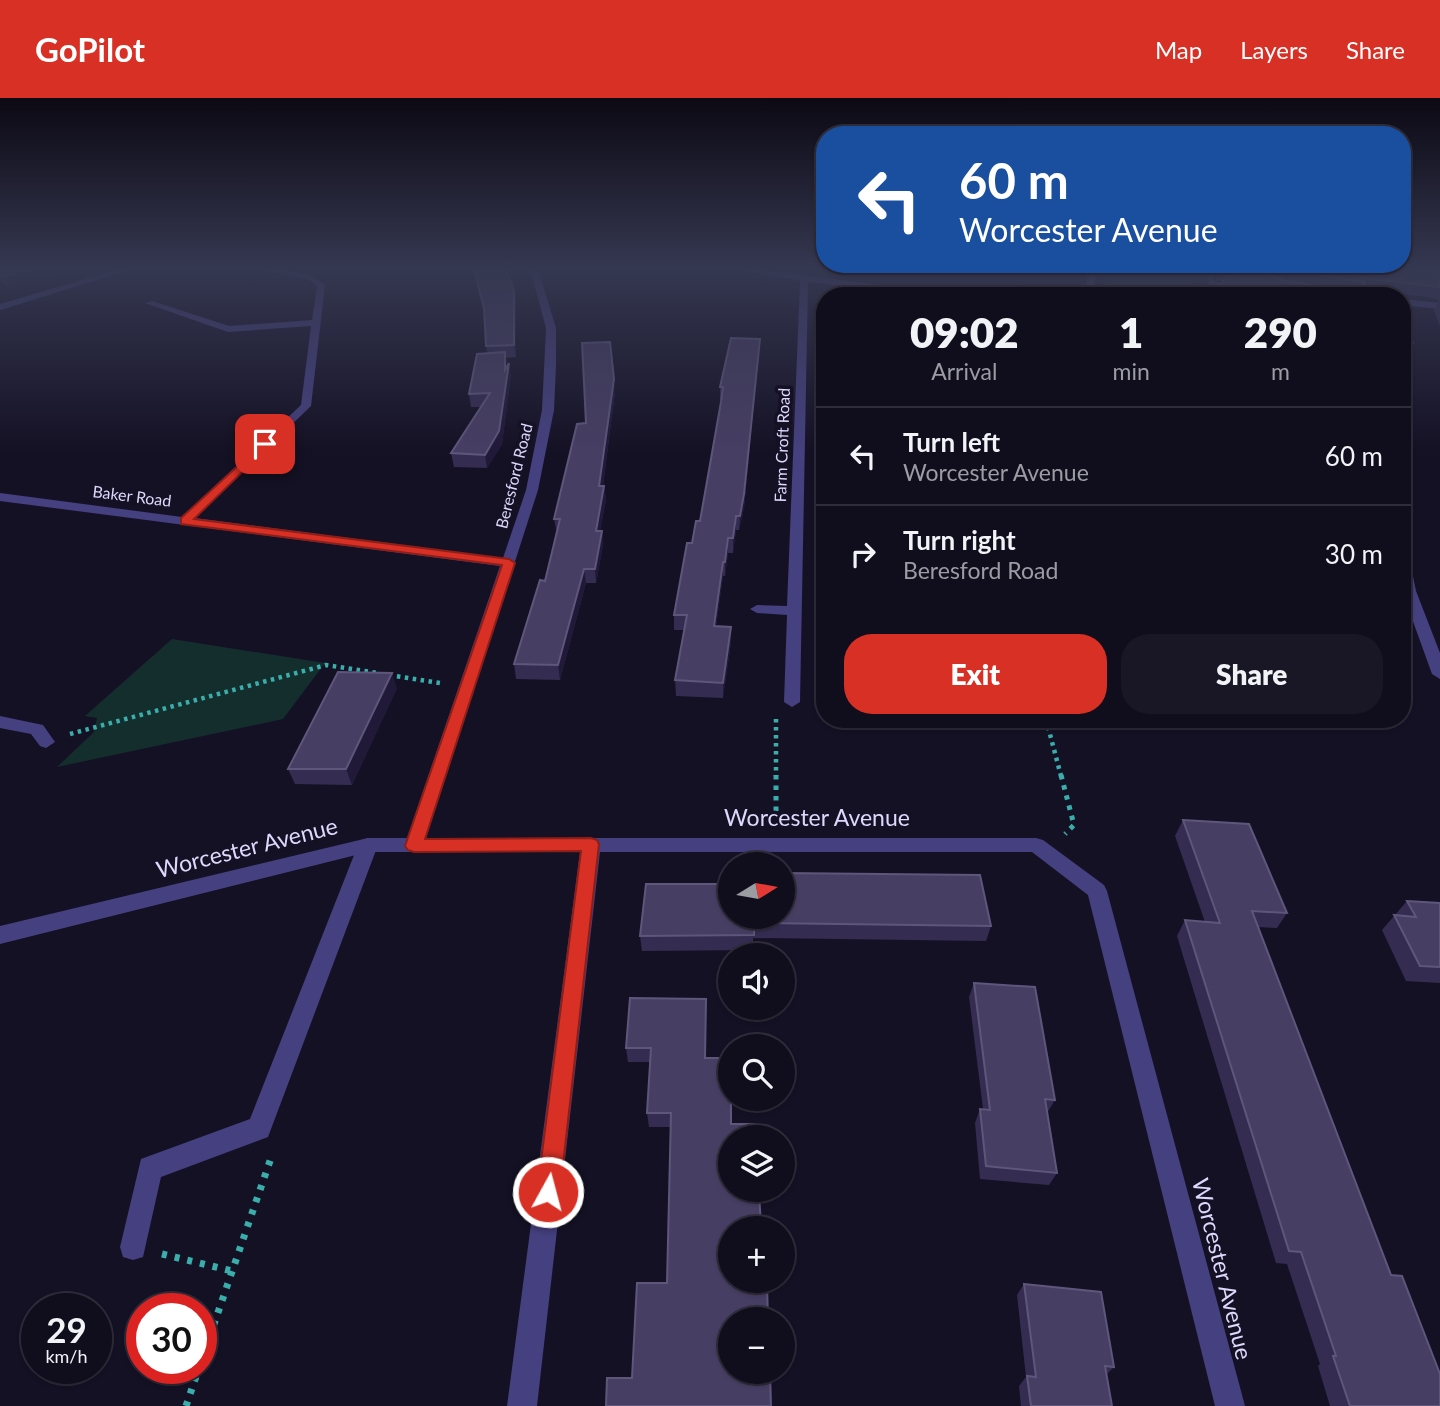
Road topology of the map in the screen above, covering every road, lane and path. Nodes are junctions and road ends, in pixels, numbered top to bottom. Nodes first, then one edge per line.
1 (315, 330) edge
2 (551, 330) edge
3 (802, 330) edge
4 (0, 497) edge
5 (185, 521) junction
6 (509, 563) junction
7 (1411, 596) edge
8 (757, 609) dead end
9 (794, 611) junction
10 (1440, 674) edge
11 (466, 688) junction
12 (792, 702) joint
13 (0, 722) edge
14 (1048, 728) edge
15 (47, 742) joint
16 (591, 844) junction
17 (368, 845) junction
18 (776, 845) junction
19 (414, 846) junction
20 (1046, 853) junction
21 (0, 935) edge
22 (258, 1128) junction
23 (134, 1247) joint
24 (232, 1271) junction
25 (217, 1315) edge
26 (194, 1384) edge
27 (186, 1406) edge
28 (522, 1406) edge
29 (1230, 1406) edge

1 - 5 street
2 - 6 street, Beresford Road
3 - 9 street, Farm Croft Road
4 - 5 street, Baker Road
5 - 6 street, Baker Road
6 - 11 street, Beresford Road
7 - 10 street
8 - 9 street
9 - 12 street, Farm Croft Road
11 - 15 path
11 - 19 street, Beresford Road
12 - 18 path
13 - 15 street
14 - 20 path
16 - 18 street, Worcester Avenue
16 - 19 street, Worcester Avenue
16 - 28 street
17 - 19 street, Worcester Avenue
17 - 21 street, Worcester Avenue
17 - 22 street
18 - 20 street, Worcester Avenue
20 - 29 street, Worcester Avenue
22 - 23 street
22 - 24 path
23 - 24 path
24 - 25 path
26 - 27 path

